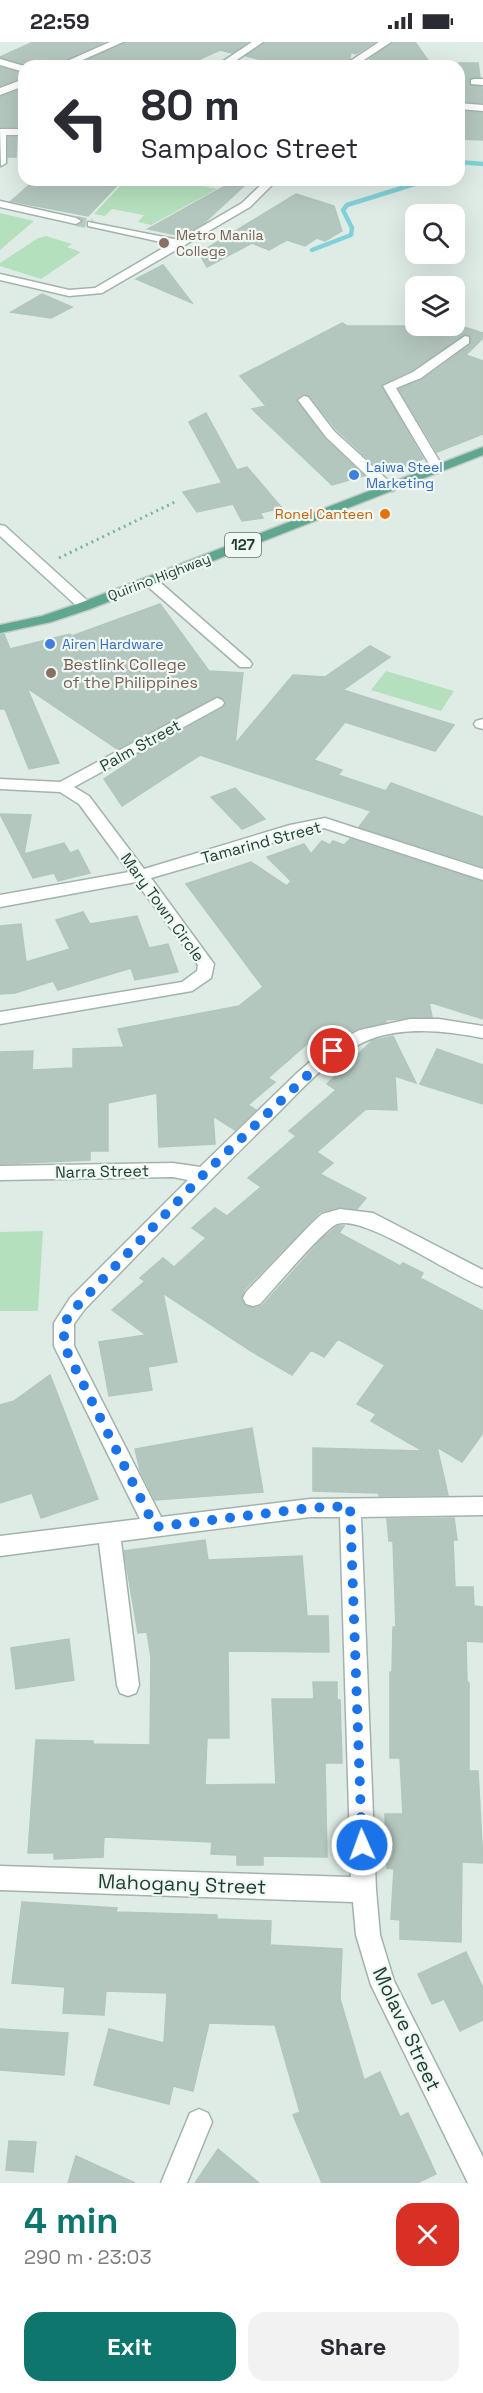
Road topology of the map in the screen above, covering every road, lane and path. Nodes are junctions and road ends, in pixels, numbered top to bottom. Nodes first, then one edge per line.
1 (118, 42) edge
2 (258, 42) edge
3 (386, 42) edge
4 (76, 60) edge
5 (230, 60) edge
6 (358, 60) edge
7 (0, 62) edge
8 (18, 67) edge
9 (18, 84) edge
10 (0, 92) edge
11 (465, 106) edge
12 (483, 108) edge
13 (0, 132) edge
14 (18, 132) edge
15 (1, 163) edge
16 (266, 186) edge
17 (0, 204) edge
18 (76, 221) tunnel mouth
19 (92, 224) tunnel mouth
20 (179, 243) junction
21 (0, 277) edge
22 (465, 340) dead end
23 (304, 400) dead end
24 (483, 451) edge
25 (438, 469) junction
26 (388, 488) junction
27 (177, 501) dead end
28 (0, 529) edge
29 (42, 566) junction
30 (150, 581) junction
31 (85, 606) junction
32 (0, 629) edge
33 (245, 664) dead end
34 (217, 703) dead end
35 (0, 784) edge
36 (63, 787) junction
37 (142, 875) junction
38 (483, 875) edge
39 (0, 901) edge
40 (0, 1018) edge
41 (483, 1032) edge
42 (0, 1173) edge
43 (204, 1174) junction
44 (483, 1279) edge
45 (253, 1298) dead end
46 (350, 1506) junction
47 (483, 1506) edge
48 (155, 1527) junction
49 (109, 1534) junction
50 (0, 1546) edge
51 (128, 1685) dead end
52 (0, 1878) edge
53 (364, 1890) junction
54 (199, 2122) dead end
55 (174, 2183) edge
56 (482, 2183) edge

1 - 4 street
2 - 5 street
3 - 6 street
7 - 8 street
9 - 10 street
11 - 12 street
13 - 14 street
13 - 15 street
16 - 20 street
17 - 18 street
19 - 20 street
20 - 21 street
22 - 25 street
23 - 26 street
24 - 25 main road, Quirino Highway / 127
25 - 26 main road, Quirino Highway / 127
26 - 30 main road, Quirino Highway / 127
27 - 29 path
28 - 29 street
29 - 31 street
30 - 31 main road, Quirino Highway / 127
30 - 33 street
31 - 32 main road, Quirino Highway / 127
34 - 36 street, Palm Street
35 - 36 street
36 - 37 street, Mary Town Circle
37 - 38 street, Tamarind Street
37 - 39 street, Tamarind Street
37 - 40 street, Mary Town Circle
41 - 43 street
42 - 43 street, Narra Street
43 - 48 street
44 - 45 street
46 - 47 street
46 - 48 street
46 - 53 street, Molave Street
48 - 49 street
49 - 50 street
49 - 51 street
52 - 53 street, Mahogany Street
53 - 56 street, Molave Street
54 - 55 street

